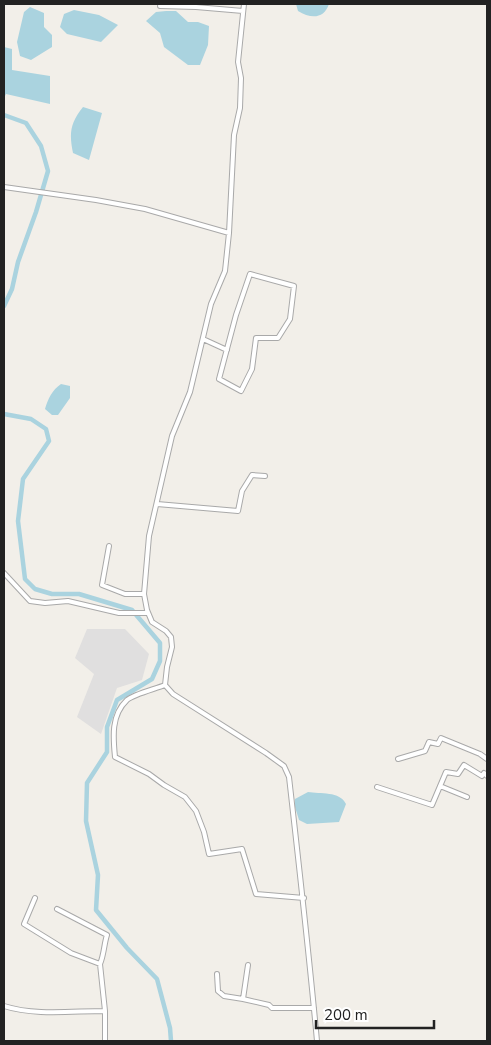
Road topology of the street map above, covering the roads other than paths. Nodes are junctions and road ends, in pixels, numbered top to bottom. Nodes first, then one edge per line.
1 (244, 4) edge
2 (160, 6) dead end
3 (243, 11) junction
4 (4, 186) edge
5 (229, 233) junction
6 (204, 339) junction
7 (227, 350) junction
8 (266, 476) dead end
9 (157, 504) junction
10 (109, 546) dead end
11 (4, 573) edge
12 (144, 594) junction
13 (146, 613) junction
14 (164, 685) junction
15 (398, 759) dead end
16 (487, 759) edge
17 (487, 776) edge
18 (440, 786) junction
19 (377, 787) dead end
20 (467, 798) dead end
21 (35, 898) dead end
22 (304, 898) junction
23 (57, 909) dead end
24 (100, 964) junction
25 (248, 965) dead end
26 (217, 974) dead end
27 (243, 999) junction
28 (4, 1006) edge
29 (314, 1008) junction
30 (104, 1011) junction
31 (105, 1041) edge
32 (317, 1041) edge

1 - 3 street
2 - 3 street
3 - 5 street
4 - 5 street
5 - 6 street
6 - 7 street
6 - 9 street
7 - 7 street
8 - 9 street
9 - 12 street
10 - 12 street
11 - 13 street
12 - 13 street
13 - 14 street
14 - 22 street
14 - 22 street
15 - 16 street
17 - 18 street
18 - 19 street
18 - 20 street
21 - 24 street
22 - 29 street
23 - 24 street
24 - 30 street
25 - 27 street
26 - 27 street
27 - 29 street
28 - 30 street
29 - 32 street
30 - 31 street

